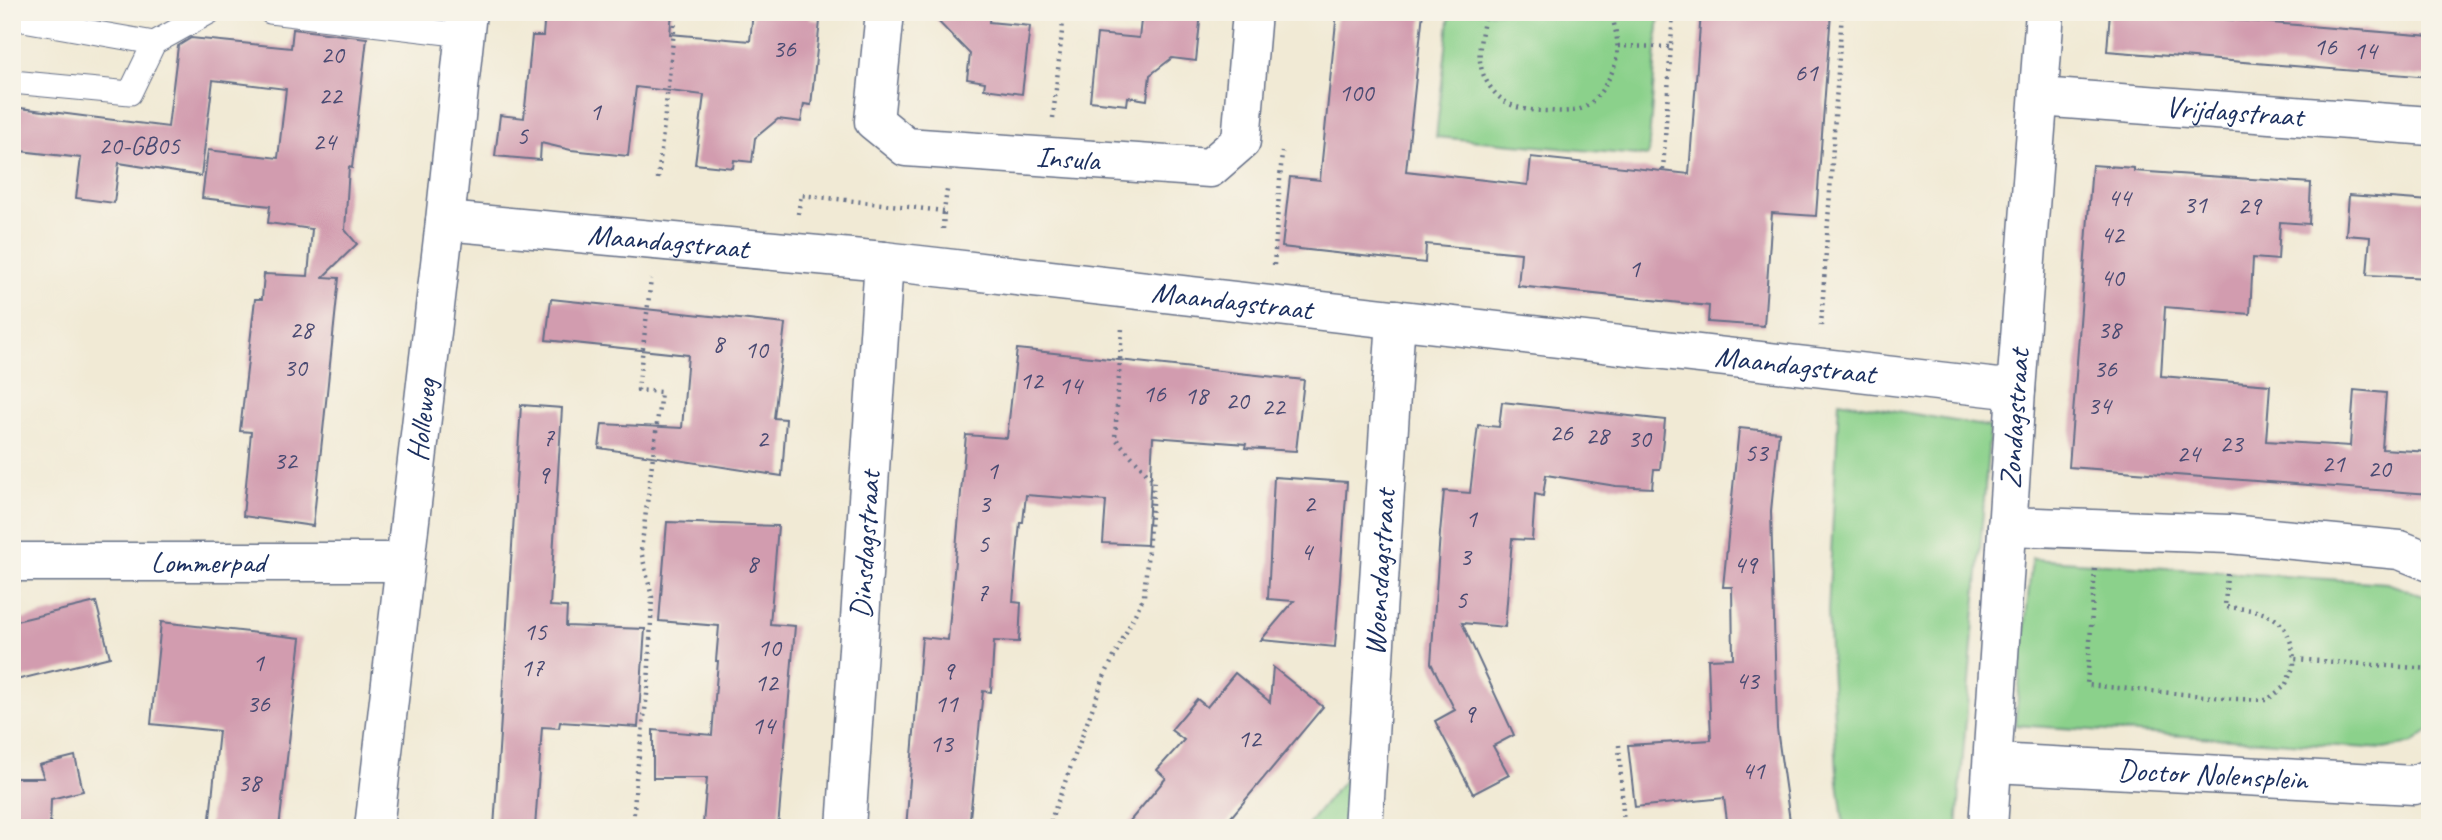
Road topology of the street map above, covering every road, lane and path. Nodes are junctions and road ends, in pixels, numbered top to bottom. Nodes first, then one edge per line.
1 (210, 12) edge
2 (270, 12) edge
3 (676, 12) edge
4 (885, 12) edge
5 (1063, 12) edge
6 (1252, 12) edge
7 (1486, 12) edge
8 (1611, 12) edge
9 (1673, 12) edge
10 (1842, 12) edge
11 (2045, 12) edge
12 (12, 19) edge
13 (466, 24) edge
14 (155, 43) junction
15 (1618, 46) junction
16 (1671, 47) junction
17 (12, 82) edge
18 (2039, 97) junction
19 (2430, 126) edge
20 (952, 150) junction
21 (1049, 157) junction
22 (1663, 170) dead end
23 (658, 179) dead end
24 (1279, 191) dead end
25 (445, 220) junction
26 (1277, 227) dead end
27 (656, 240) junction
28 (791, 253) junction
29 (884, 261) junction
30 (1125, 289) junction
31 (1822, 309) dead end
32 (1396, 319) junction
33 (2016, 390) junction
34 (2007, 526) junction
35 (2099, 530) junction
36 (2229, 534) junction
37 (12, 562) edge
38 (404, 562) junction
39 (2430, 562) edge
40 (2294, 659) junction
41 (2430, 669) edge
42 (1619, 745) dead end
43 (1994, 763) junction
44 (2430, 778) edge
45 (374, 828) edge
46 (633, 828) edge
47 (846, 828) edge
48 (1048, 828) edge
49 (1363, 828) edge
50 (1624, 828) edge
51 (1988, 828) edge

1 - 14 lane
2 - 13 lane
3 - 23 path
4 - 20 street, Insula
5 - 21 path
6 - 21 street, Insula
7 - 15 path
8 - 15 path
9 - 16 path
10 - 31 path
11 - 18 street, Zondagstraat
12 - 14 lane
13 - 25 street, Holleweg
14 - 17 lane
15 - 16 path
16 - 22 path
18 - 19 street, Vrijdagstraat
18 - 33 street, Zondagstraat
20 - 21 street, Insula
20 - 28 path
24 - 26 path
25 - 27 street, Maandagstraat
25 - 38 street, Holleweg
27 - 28 street, Maandagstraat
27 - 46 path
28 - 29 street, Maandagstraat
29 - 30 street, Maandagstraat
29 - 47 street, Dinsdagstraat
30 - 32 street, Maandagstraat
30 - 48 path
32 - 33 street, Maandagstraat
32 - 49 street, Woensdagstraat
33 - 34 street, Zondagstraat
34 - 35 street
34 - 43 street, Zondagstraat
35 - 36 street
35 - 40 path
36 - 39 street
36 - 40 path
37 - 38 street, Lommerpad
38 - 45 street, Holleweg
40 - 41 path
42 - 50 path
43 - 44 street, Doctor Nolensplein
43 - 51 street, Zondagstraat

